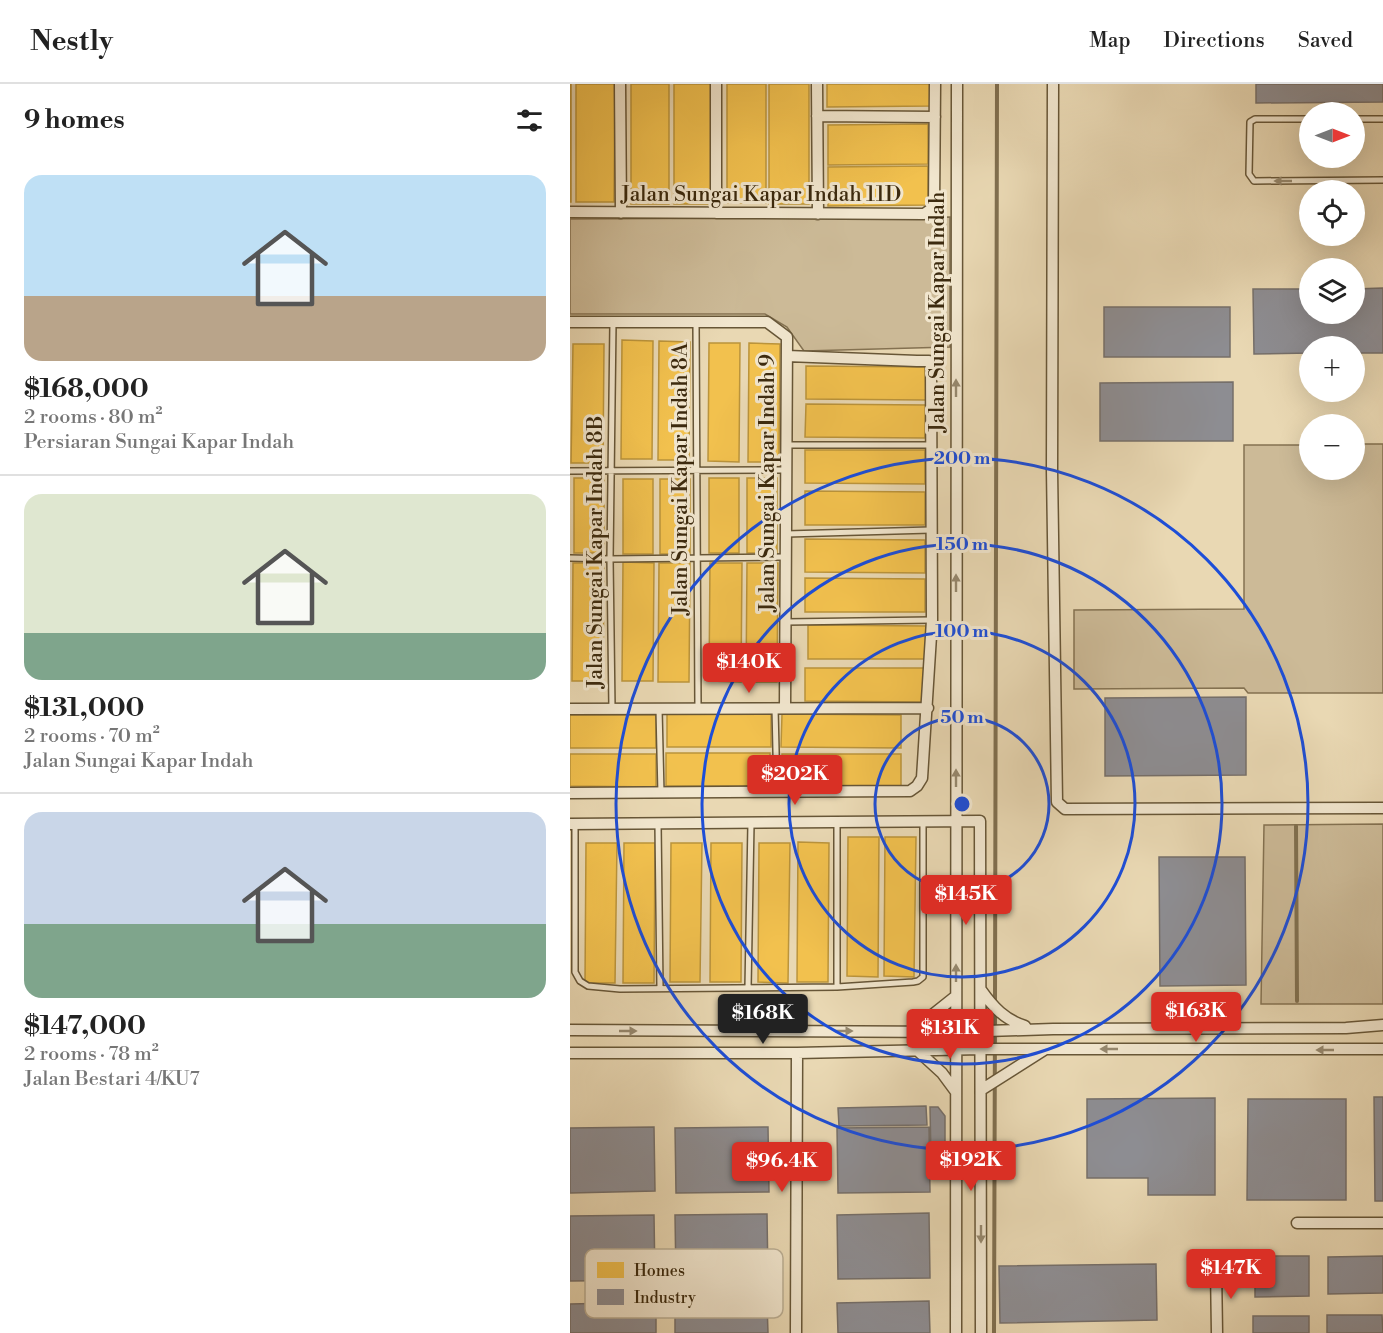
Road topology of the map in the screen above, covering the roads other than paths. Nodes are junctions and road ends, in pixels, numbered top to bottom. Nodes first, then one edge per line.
1 (620, 84) edge
2 (716, 84) edge
3 (817, 84) edge
4 (934, 84) edge
5 (957, 84) edge
6 (1053, 84) edge
7 (817, 116) junction
8 (935, 117) junction
9 (1299, 119) edge
10 (1365, 119) edge
11 (1383, 119) edge
12 (1383, 180) edge
13 (570, 212) edge
14 (621, 213) junction
15 (716, 213) junction
16 (818, 214) junction
17 (570, 322) edge
18 (613, 322) junction
19 (696, 322) junction
20 (787, 356) junction
21 (786, 445) junction
22 (931, 445) junction
23 (786, 470) junction
24 (570, 471) edge
25 (612, 471) junction
26 (697, 472) junction
27 (931, 530) junction
28 (786, 534) junction
29 (697, 557) junction
30 (786, 557) junction
31 (570, 558) edge
32 (610, 559) junction
33 (932, 620) junction
34 (786, 622) junction
35 (780, 708) junction
36 (928, 708) junction
37 (570, 709) edge
38 (612, 709) junction
39 (659, 709) junction
40 (698, 709) junction
41 (777, 792) junction
42 (570, 793) edge
43 (661, 794) junction
44 (1383, 808) edge
45 (923, 821) junction
46 (956, 821) junction
47 (837, 822) junction
48 (750, 823) junction
49 (573, 824) edge
50 (658, 824) junction
51 (837, 987) junction
52 (660, 988) junction
53 (748, 988) junction
54 (981, 990) junction
55 (956, 996) junction
56 (1383, 1025) edge
57 (1035, 1029) junction
58 (570, 1030) edge
59 (912, 1031) junction
60 (985, 1031) junction
61 (955, 1032) junction
62 (985, 1049) junction
63 (1383, 1049) edge
64 (1044, 1050) junction
65 (918, 1051) junction
66 (955, 1051) junction
67 (570, 1053) edge
68 (797, 1053) junction
69 (981, 1090) junction
70 (956, 1092) junction
71 (1297, 1223) dead end
72 (1383, 1223) edge
73 (1216, 1268) dead end
74 (796, 1333) edge
75 (956, 1333) edge
76 (981, 1333) edge
77 (1217, 1333) edge

1 - 14 street
2 - 15 street
3 - 7 street
4 - 8 street, Jalan Sungai Kapar Indah 11D
46 -> 5 street, Jalan Sungai Kapar Indah
6 - 44 street
7 - 8 street
7 - 16 street
8 - 16 street, Jalan Sungai Kapar Indah 11D
12 -> 9 lane
10 - 11 lane
13 - 14 street, Jalan Sungai Kapar Indah 11D
14 - 15 street, Jalan Sungai Kapar Indah 11D
15 - 16 street, Jalan Sungai Kapar Indah 11D
17 - 18 street, Jalan Sungai Kapar Indah 9
18 - 19 street, Jalan Sungai Kapar Indah 9
18 - 25 lane, Jalan Sungai Kapar Indah 8B
19 - 20 street, Jalan Sungai Kapar Indah 9
19 - 26 lane, Jalan Sungai Kapar Indah 8A
20 - 21 street, Jalan Sungai Kapar Indah 9
20 - 22 street
21 - 22 lane
21 - 23 street, Jalan Sungai Kapar Indah 9
22 - 27 street
23 - 26 lane
23 - 28 street, Jalan Sungai Kapar Indah 9
24 - 25 lane
25 - 26 lane
25 - 32 lane, Jalan Sungai Kapar Indah 8B
26 - 29 lane, Jalan Sungai Kapar Indah 8A
27 - 28 lane
27 - 33 street
28 - 30 street, Jalan Sungai Kapar Indah 9
29 - 30 lane
29 - 32 lane
29 - 40 lane, Jalan Sungai Kapar Indah 8A
30 - 34 street, Jalan Sungai Kapar Indah 9
31 - 32 lane
32 - 38 lane, Jalan Sungai Kapar Indah 8B
33 - 34 lane
33 - 36 street
34 - 35 street, Jalan Sungai Kapar Indah 9
35 - 36 street
35 - 40 street
35 - 41 lane
36 - 41 street
37 - 38 street
38 - 39 street
39 - 40 street
39 - 43 lane
41 - 43 street
42 - 43 street
45 - 46 street
45 - 47 street
45 - 51 lane
46 - 54 street
55 -> 46 street, Jalan Sungai Kapar Indah
47 - 48 street
47 - 51 lane
48 - 50 street
48 - 53 lane
49 - 50 street
49 - 52 lane
50 - 52 lane
51 - 53 lane
52 - 53 lane
54 - 57 street
54 - 60 street
55 - 59 street
55 - 61 street, Jalan Sungai Kapar Indah
56 - 57 street
57 - 60 street
58 -> 59 street
59 - 61 street
60 - 61 street
60 - 62 street
61 - 66 street, Jalan Sungai Kapar Indah
62 - 64 street
62 - 66 street
62 - 69 street
63 -> 64 street
64 - 69 street
65 - 66 street
65 - 68 street
65 - 70 street
66 - 70 street, Jalan Sungai Kapar Indah
67 - 68 street
68 - 74 street
69 -> 76 street
70 - 75 street, Jalan Sungai Kapar Indah
71 - 72 street
73 - 77 street

